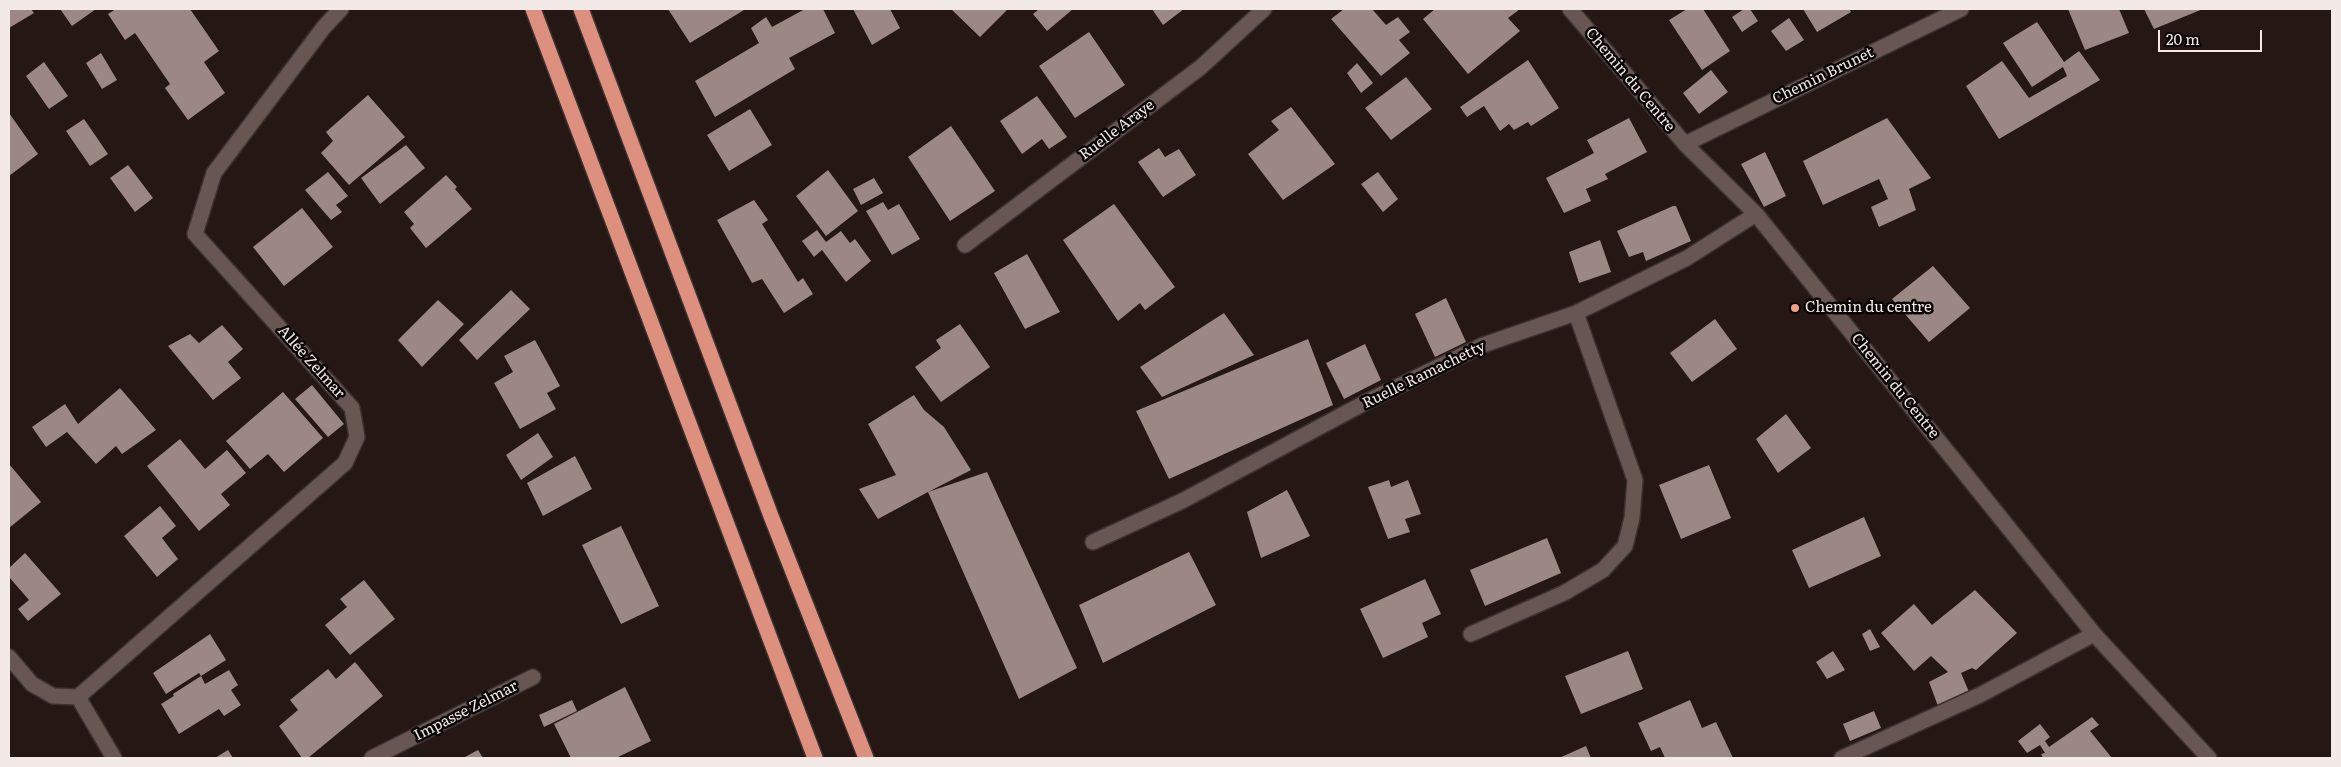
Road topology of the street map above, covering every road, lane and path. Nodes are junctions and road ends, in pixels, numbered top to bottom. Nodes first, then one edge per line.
1 (341, 9) edge
2 (534, 9) edge
3 (581, 9) edge
4 (1264, 9) edge
5 (1570, 9) edge
6 (1960, 9) edge
7 (1685, 144) junction
8 (1756, 214) junction
9 (964, 245) dead end
10 (1576, 313) junction
11 (1093, 542) dead end
12 (1471, 634) dead end
13 (2094, 634) junction
14 (9, 658) edge
15 (533, 677) dead end
16 (78, 697) junction
17 (114, 758) edge
18 (372, 758) edge
19 (815, 758) edge
20 (866, 758) edge
21 (1842, 758) edge
22 (2209, 758) edge

1 - 16 street, Allée Zelmar
2 - 19 highway
3 - 20 highway
4 - 9 street, Ruelle Araye
5 - 7 street, Chemin du Centre
6 - 7 street, Chemin Brunet
7 - 8 street, Chemin du Centre
8 - 10 street, Ruelle Ramachetty
8 - 13 street, Chemin du Centre
10 - 11 street, Ruelle Ramachetty
10 - 12 street
13 - 21 street
13 - 22 street, Chemin du Centre
14 - 16 street
15 - 18 street, Impasse Zelmar
16 - 17 street

